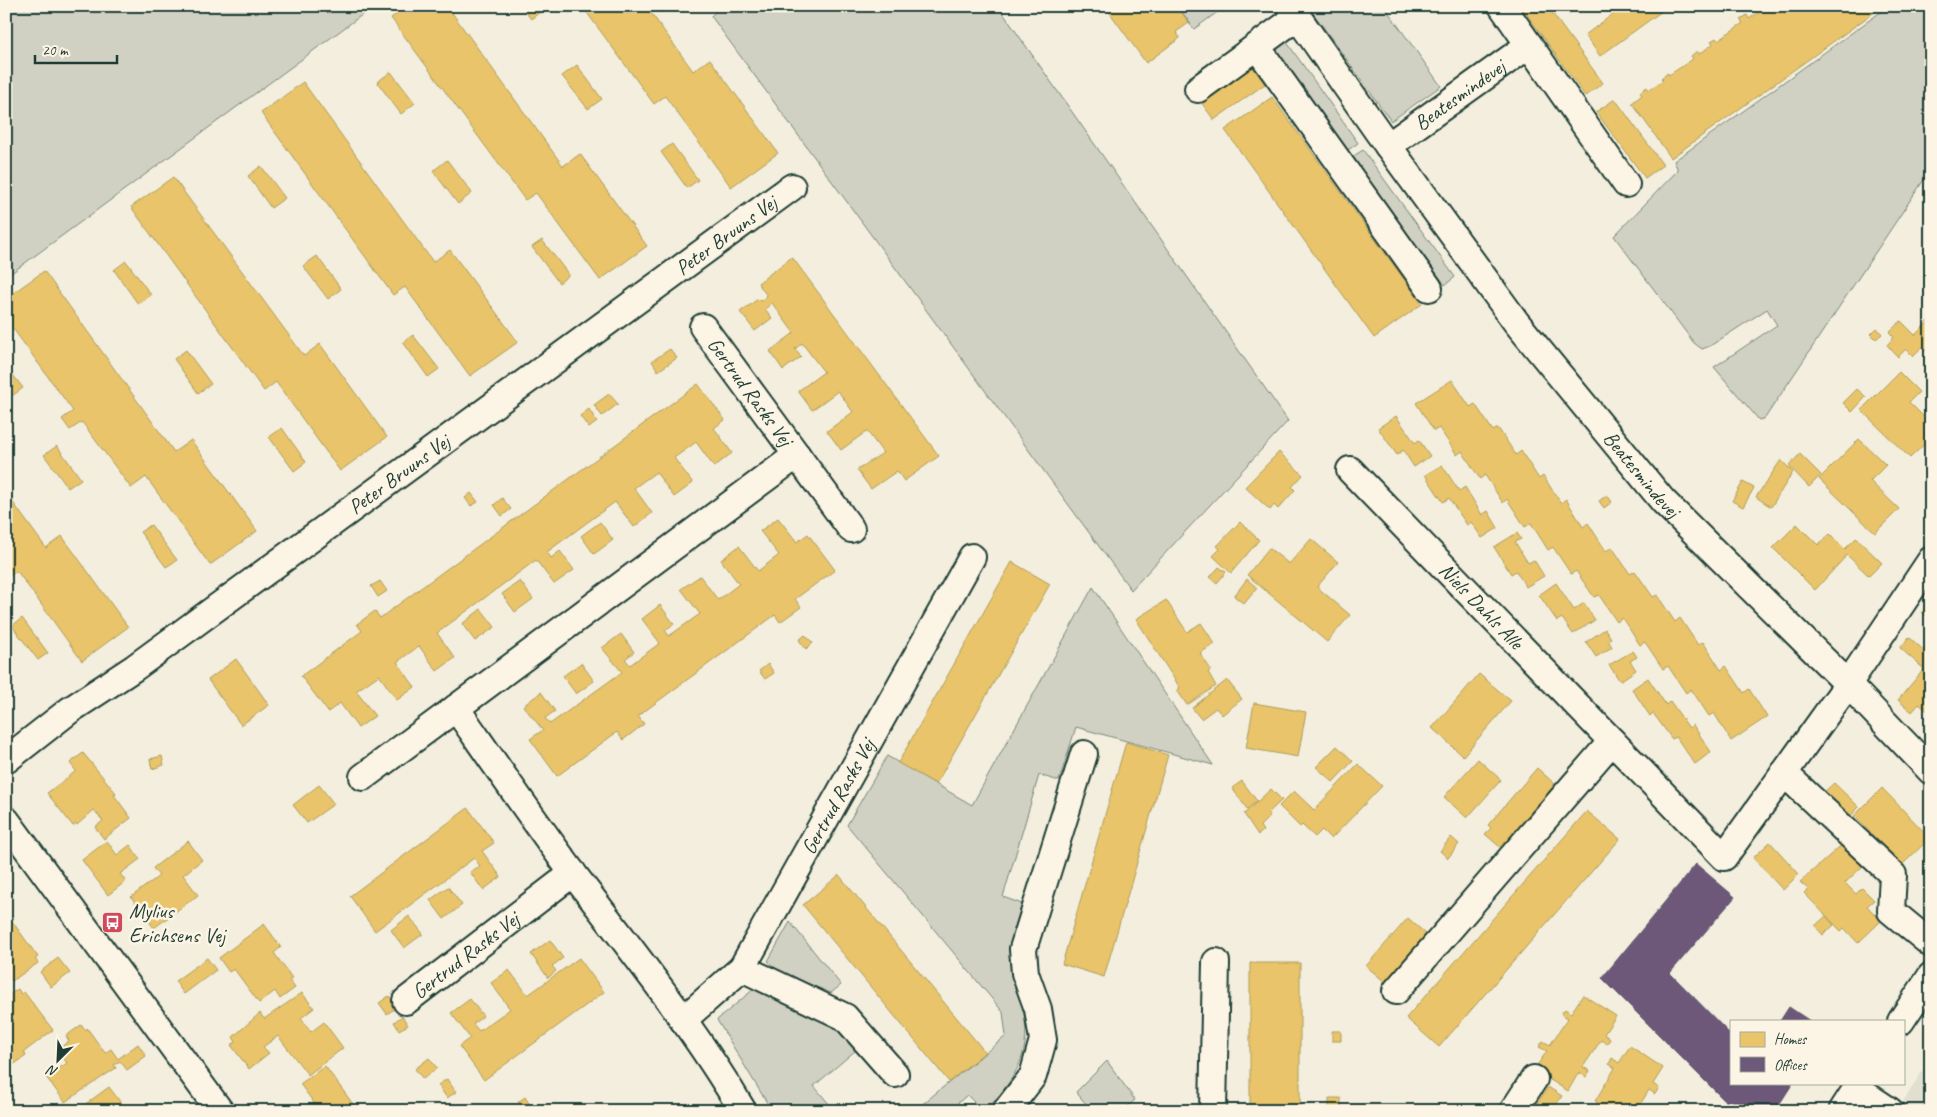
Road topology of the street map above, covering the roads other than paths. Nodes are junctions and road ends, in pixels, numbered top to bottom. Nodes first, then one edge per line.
1 (1502, 6) edge
2 (1294, 11) edge
3 (1530, 45) junction
4 (1257, 47) junction
5 (1198, 89) dead end
6 (1388, 146) junction
7 (1626, 184) dead end
8 (792, 187) dead end
9 (1429, 288) dead end
10 (703, 327) dead end
11 (798, 455) junction
12 (1350, 470) dead end
13 (852, 529) dead end
14 (972, 557) dead end
15 (1931, 560) edge
16 (1848, 684) junction
17 (456, 708) junction
18 (1612, 741) junction
19 (1084, 754) dead end
20 (6, 760) edge
21 (1931, 771) edge
22 (1784, 773) junction
23 (363, 777) dead end
24 (6, 820) edge
25 (573, 873) junction
26 (1931, 944) edge
27 (1216, 962) dead end
28 (742, 968) junction
29 (1931, 976) edge
30 (1396, 991) dead end
31 (406, 1001) dead end
32 (682, 1020) junction
33 (1903, 1020) edge
34 (895, 1074) dead end
35 (1534, 1079) dead end
36 (1858, 1086) edge
37 (220, 1111) edge
38 (743, 1111) edge
39 (1006, 1111) edge
40 (1213, 1111) edge
41 (1513, 1111) edge
42 (1842, 1111) edge
43 (1890, 1111) edge

1 - 3 street
2 - 4 street
2 - 6 street, Beatesmindevej
3 - 6 street, Beatesmindevej
3 - 7 street
4 - 5 street
4 - 9 street
6 - 16 street, Beatesmindevej
8 - 20 street, Peter Bruuns Vej
10 - 11 street, Gertrud Rasks Vej
11 - 13 street, Gertrud Rasks Vej
11 - 17 street, Gertrud Rasks Vej
12 - 18 street, Niels Dahls Alle
14 - 28 street, Gertrud Rasks Vej
15 - 16 street, Niels Dahls Alle
16 - 21 street, Beatesmindevej
16 - 22 street, Niels Dahls Alle
17 - 23 street, Gertrud Rasks Vej
17 - 25 street
18 - 22 street, Niels Dahls Alle
18 - 30 street
19 - 39 street
22 - 26 street
24 - 37 street
25 - 31 street, Gertrud Rasks Vej
25 - 32 street
27 - 40 street
28 - 32 street, Gertrud Rasks Vej
28 - 34 street
29 - 33 street
32 - 38 street
35 - 41 street
36 - 42 street
36 - 43 street

